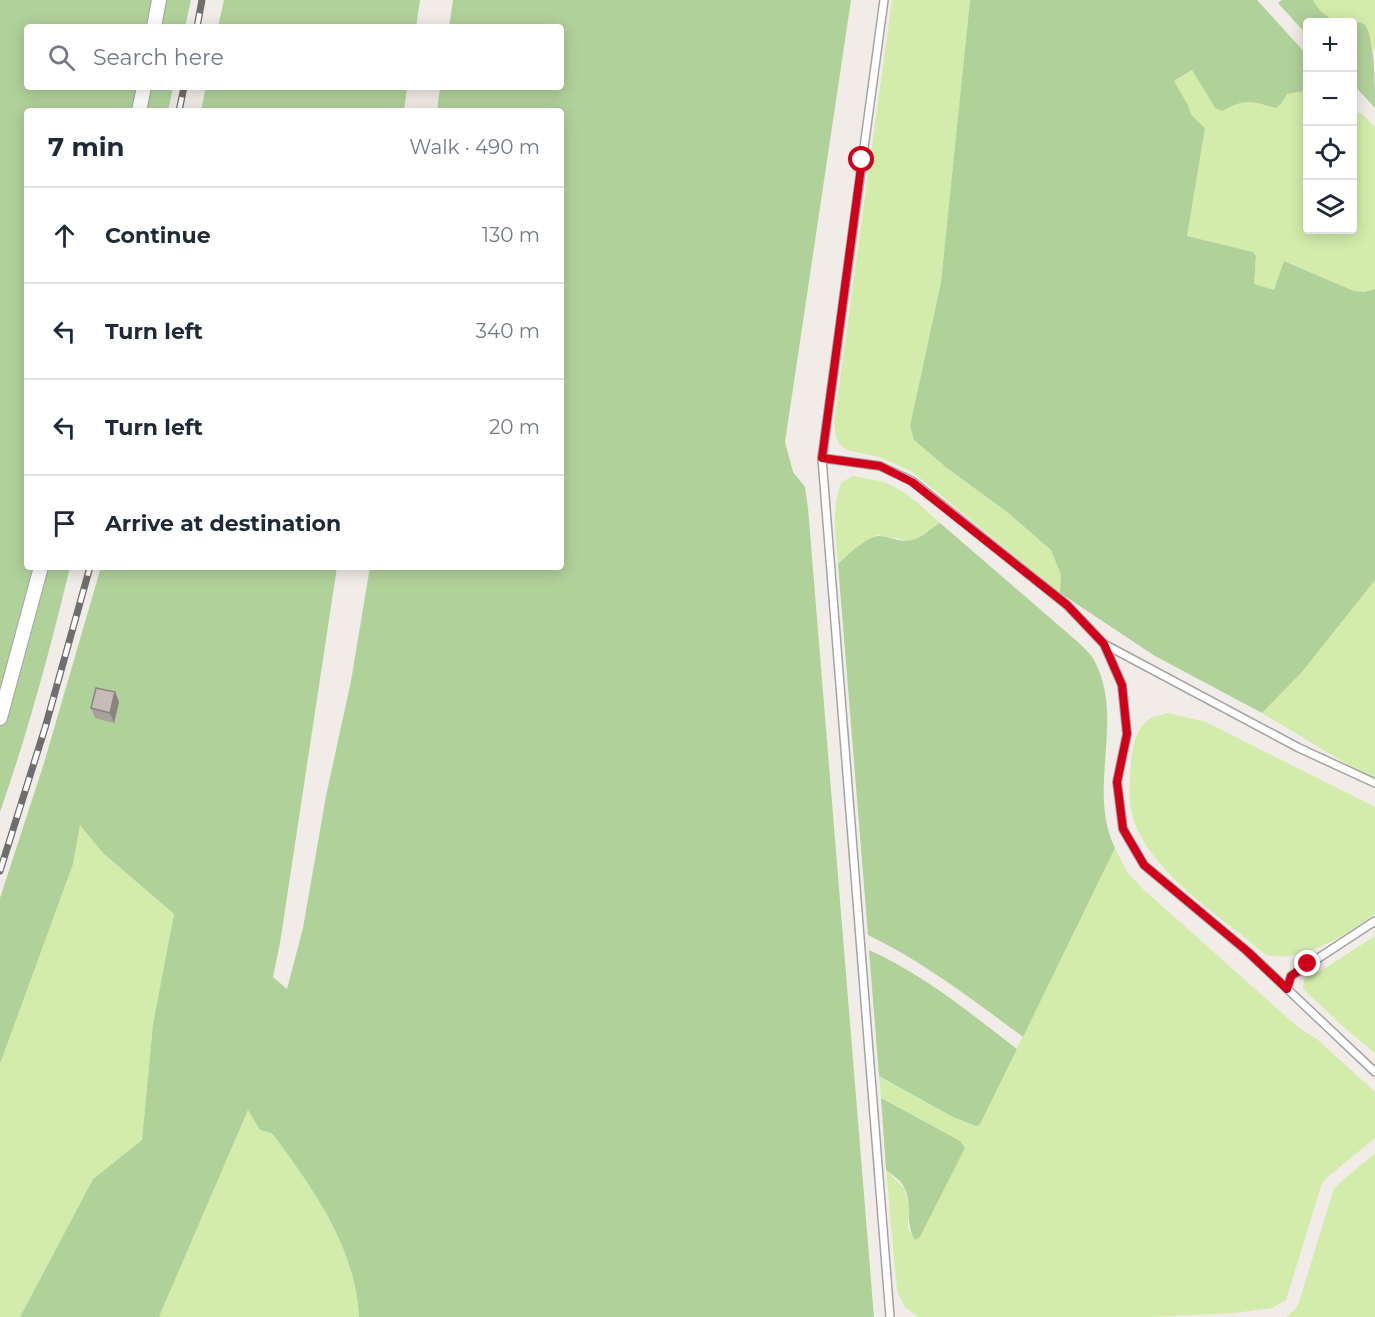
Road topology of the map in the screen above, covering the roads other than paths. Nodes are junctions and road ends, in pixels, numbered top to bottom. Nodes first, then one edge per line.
1 (159, 0) edge
2 (884, 0) edge
3 (155, 24) edge
4 (143, 90) edge
5 (140, 108) edge
6 (822, 458) junction
7 (40, 570) edge
8 (1104, 644) junction
9 (0, 718) edge
10 (1375, 783) edge
11 (1375, 921) edge
12 (1287, 989) junction
13 (1375, 1072) edge
14 (890, 1317) edge

1 - 3 street
2 - 6 lane
4 - 5 street
6 - 8 lane
6 - 14 lane
7 - 9 street
8 - 10 lane
8 - 12 lane
11 - 12 lane
12 - 13 lane

